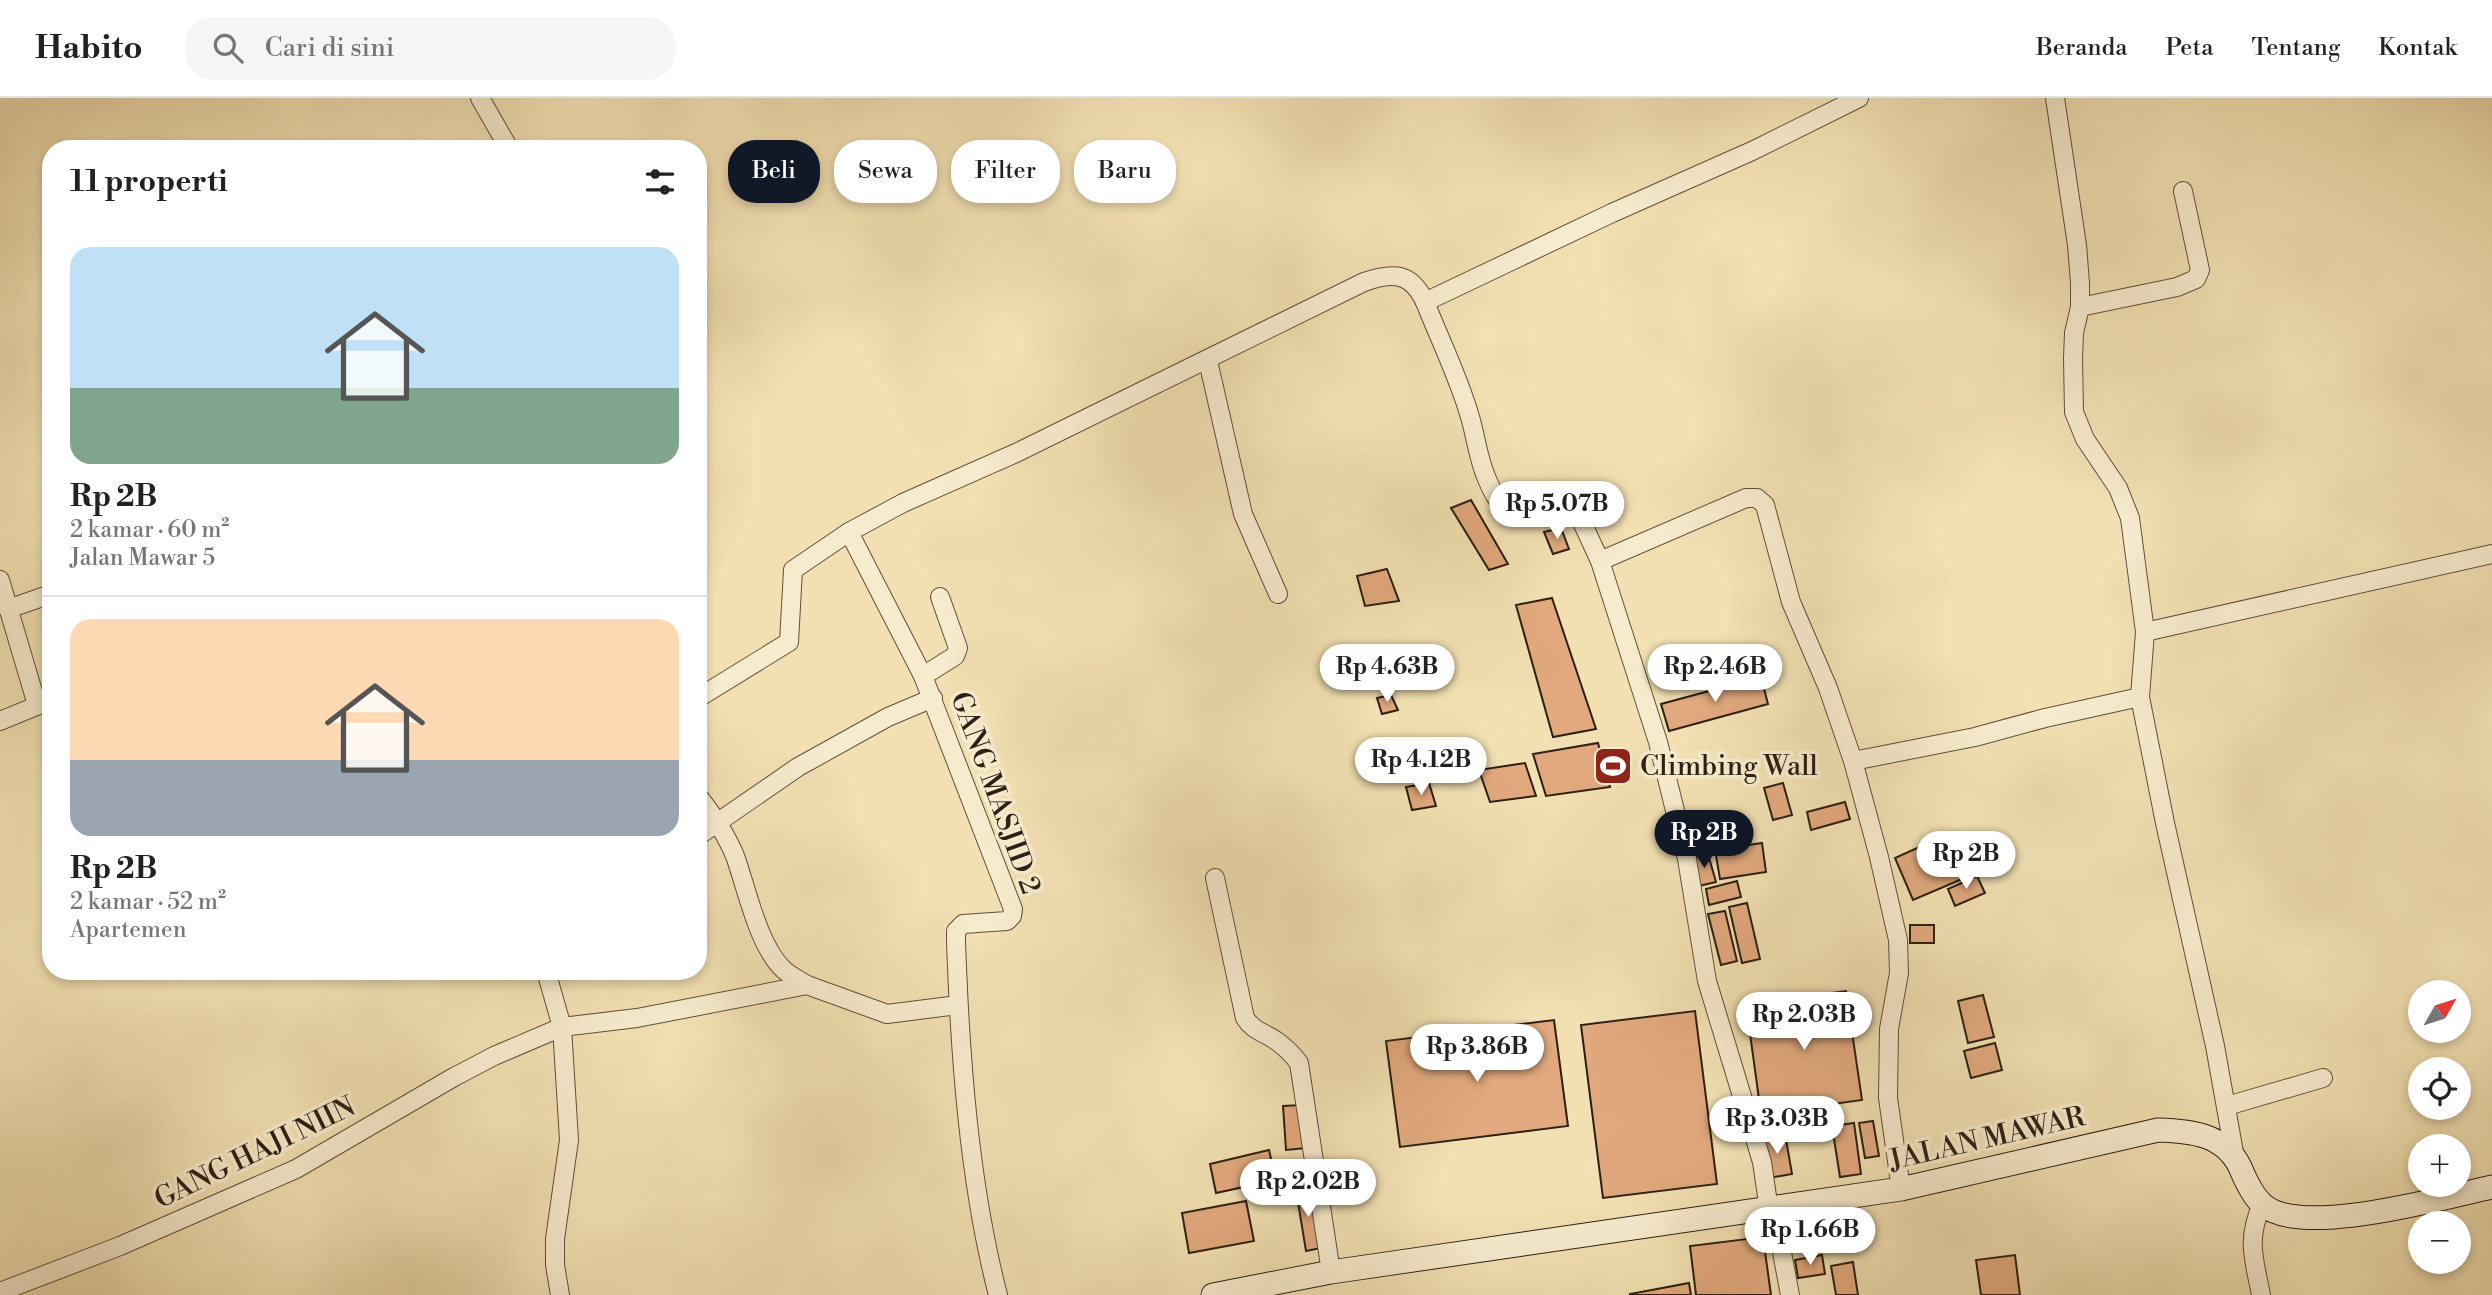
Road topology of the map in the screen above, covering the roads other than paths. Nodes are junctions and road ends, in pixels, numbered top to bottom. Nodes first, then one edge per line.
1 (480, 98) edge
2 (1859, 98) edge
3 (2054, 98) edge
4 (504, 140) edge
5 (2183, 191) dead end
6 (1425, 302) junction
7 (2080, 307) junction
8 (1208, 361) junction
9 (849, 532) junction
10 (2492, 554) edge
11 (1600, 561) junction
12 (0, 580) edge
13 (1279, 594) dead end
14 (42, 597) edge
15 (940, 597) dead end
16 (8, 609) junction
17 (2146, 632) junction
18 (923, 676) junction
19 (707, 692) edge
20 (42, 697) edge
21 (2140, 697) junction
22 (933, 698) junction
23 (42, 703) edge
24 (0, 721) edge
25 (1853, 761) junction
26 (707, 808) edge
27 (719, 824) junction
28 (707, 831) edge
29 (1215, 878) dead end
30 (549, 980) edge
31 (807, 985) junction
32 (958, 1005) junction
33 (562, 1027) junction
34 (2323, 1078) dead end
35 (2227, 1106) junction
36 (2235, 1158) junction
37 (2492, 1186) edge
38 (1901, 1189) junction
39 (2262, 1204) junction
40 (1771, 1210) junction
41 (1331, 1272) junction
42 (0, 1292) edge
43 (560, 1295) edge
44 (998, 1295) edge
45 (1213, 1295) edge
46 (1790, 1295) edge
47 (2261, 1295) edge

1 - 4 street
2 - 6 street
3 - 7 street
5 - 7 street
6 - 8 street
6 - 11 street
7 - 17 street
8 - 9 street
8 - 13 street
9 - 18 street, GANG MASJID 2
9 - 19 street
10 - 17 street
11 - 25 street
11 - 40 street
12 - 16 street
14 - 16 street
15 - 18 street
16 - 20 street
17 - 21 street
18 - 22 street, GANG MASJID 2
21 - 25 street
21 - 35 street
22 - 27 street
22 - 32 street, GANG MASJID 2
23 - 24 street
25 - 38 street
26 - 27 street
27 - 28 street
27 - 31 street
29 - 41 street
30 - 33 street
31 - 32 street
31 - 33 street, GANG HAJI NIIN
32 - 44 street, GANG MASJID 2
33 - 42 street, GANG HAJI NIIN
33 - 43 street
34 - 35 street
35 - 36 street
36 - 38 street, JALAN MAWAR
36 - 39 street, JALAN MAWAR
37 - 39 street
38 - 40 street, JALAN MAWAR
39 - 47 street
40 - 41 street, JALAN MAWAR
40 - 46 street
41 - 45 street, JALAN MAWAR

